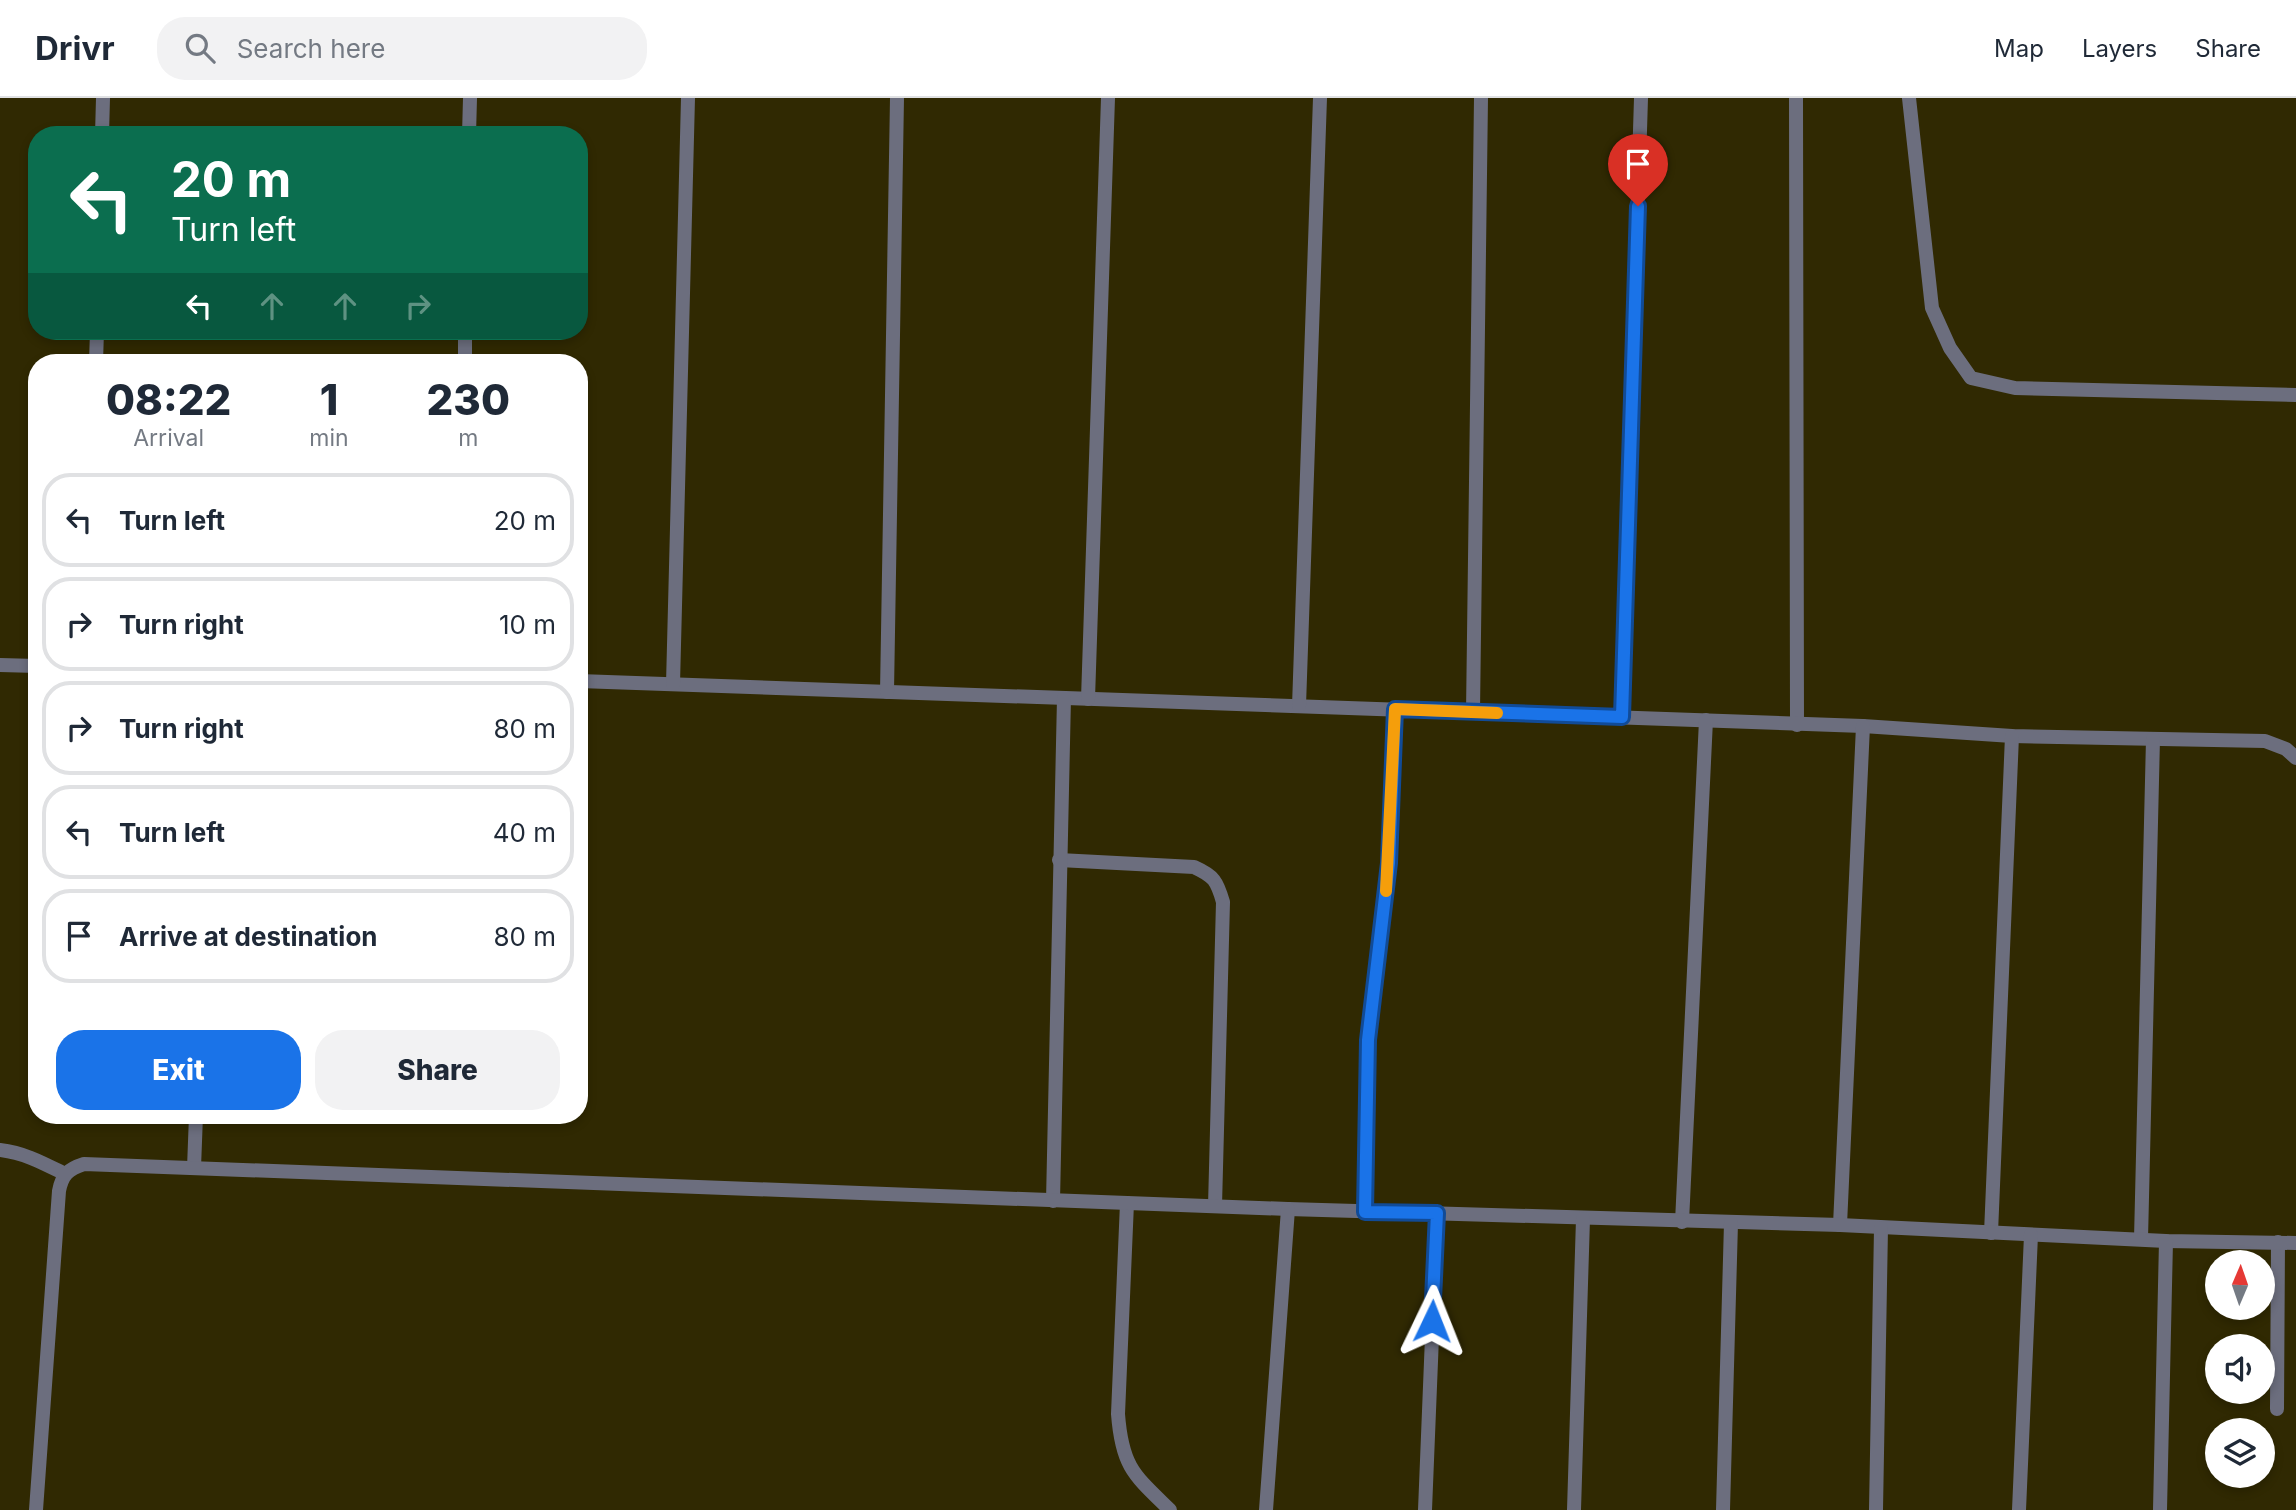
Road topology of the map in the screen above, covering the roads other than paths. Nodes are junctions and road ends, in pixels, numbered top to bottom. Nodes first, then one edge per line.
1 (103, 98) edge
2 (470, 98) edge
3 (688, 98) edge
4 (897, 98) edge
5 (1108, 98) edge
6 (1320, 98) edge
7 (1482, 98) edge
8 (1641, 98) edge
9 (1796, 98) edge
10 (1909, 98) edge
11 (102, 126) edge
12 (469, 126) edge
13 (2296, 395) edge
14 (0, 665) edge
15 (28, 666) edge
16 (588, 681) edge
17 (673, 684) junction
18 (887, 691) junction
19 (1064, 698) junction
20 (1088, 699) junction
21 (1299, 706) junction
22 (1395, 709) junction
23 (1473, 712) junction
24 (1622, 717) junction
25 (1706, 720) junction
26 (1797, 725) junction
27 (1863, 726) junction
28 (2012, 736) junction
29 (2154, 738) junction
30 (2296, 758) edge
31 (1059, 860) junction
32 (196, 1124) edge
33 (0, 1150) edge
34 (194, 1168) junction
35 (65, 1174) junction
36 (1053, 1201) junction
37 (1127, 1203) junction
38 (1215, 1206) junction
39 (1288, 1209) junction
40 (1365, 1212) junction
41 (1437, 1213) junction
42 (1583, 1219) junction
43 (1682, 1222) junction
44 (1731, 1223) junction
45 (1840, 1225) junction
46 (1881, 1228) junction
47 (1991, 1233) junction
48 (2031, 1235) junction
49 (2141, 1239) junction
50 (2165, 1241) junction
51 (2278, 1242) junction
52 (2296, 1243) edge
53 (2277, 1409) dead end
54 (36, 1510) edge
55 (1170, 1510) edge
56 (1266, 1510) edge
57 (1425, 1510) edge
58 (1574, 1510) edge
59 (1723, 1510) edge
60 (1875, 1510) edge
61 (2019, 1510) edge
62 (2160, 1510) edge

1 - 11 street
2 - 12 street
3 - 17 street
4 - 18 street
5 - 20 street
6 - 21 street
7 - 23 street
8 - 24 street
9 - 26 street
10 - 13 street
14 - 15 street
16 - 17 street
17 - 18 street
18 - 19 street
19 - 20 street
19 - 31 street
20 - 21 street
21 - 22 street
22 - 23 street
22 - 40 street
23 - 24 street
24 - 25 street
25 - 26 street
25 - 43 street
26 - 27 street
27 - 28 street
27 - 45 street
28 - 29 street
28 - 47 street
29 - 30 street
29 - 49 street
31 - 36 street
31 - 38 street
32 - 34 street
33 - 35 street
34 - 35 street
34 - 36 street
35 - 54 street
36 - 37 street
37 - 38 street
37 - 55 street
38 - 39 street
39 - 40 street
39 - 56 street
40 - 41 street
41 - 42 street
41 - 57 street
42 - 43 street
42 - 58 street
43 - 44 street
44 - 45 street
44 - 59 street
45 - 46 street
46 - 47 street
46 - 60 street
47 - 48 street
48 - 49 street
48 - 61 street
49 - 50 street
50 - 51 street
50 - 62 street
51 - 52 street
51 - 53 street

